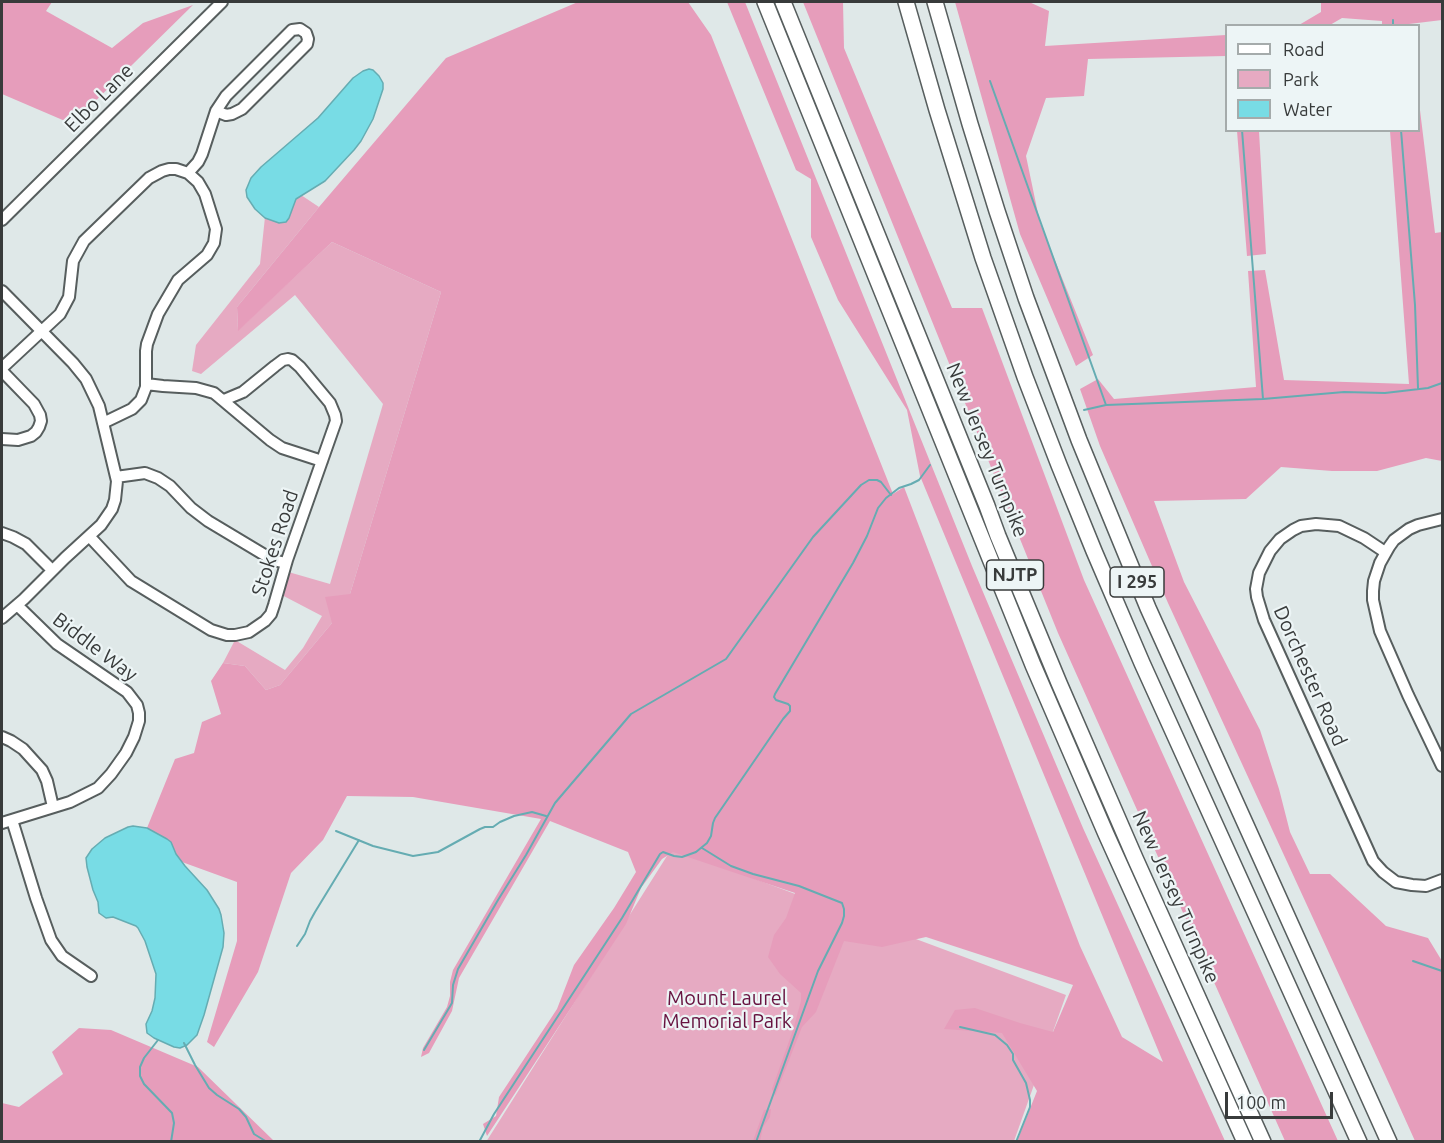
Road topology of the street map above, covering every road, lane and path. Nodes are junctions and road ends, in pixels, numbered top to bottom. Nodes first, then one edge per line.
1 (222, 2) edge
2 (765, 2) edge
3 (783, 2) edge
4 (906, 2) edge
5 (935, 2) edge
6 (216, 111) junction
7 (188, 173) junction
8 (2, 220) edge
9 (2, 291) edge
10 (41, 331) junction
11 (2, 369) edge
12 (146, 384) junction
13 (224, 400) junction
14 (103, 423) junction
15 (2, 439) edge
16 (322, 461) junction
17 (116, 477) junction
18 (1443, 519) edge
19 (2, 533) edge
20 (89, 536) junction
21 (1385, 552) junction
22 (286, 563) junction
23 (52, 570) junction
24 (17, 605) junction
25 (2, 618) edge
26 (2, 737) edge
27 (1443, 766) edge
28 (53, 807) junction
29 (7, 821) edge
30 (1443, 880) edge
31 (91, 976) dead end
32 (1245, 1142) edge
33 (1263, 1142) edge
34 (1359, 1142) edge
35 (1389, 1142) edge

1 - 8 street, Elbo Lane
2 - 32 highway, New Jersey Turnpike / NJTP
3 - 33 highway, New Jersey Turnpike / NJTP
4 - 34 highway, I 295
5 - 35 highway, I 295
6 - 6 street
6 - 7 street
7 - 10 street
7 - 12 street
9 - 10 street
10 - 11 street
10 - 14 street
11 - 15 street
12 - 13 street
12 - 14 street
13 - 16 street
13 - 16 street, Stokes Road
14 - 17 street
16 - 22 street, Stokes Road
17 - 20 street
17 - 22 street
18 - 21 street
19 - 23 street
20 - 22 street, Stokes Road
20 - 23 street
21 - 27 street
21 - 30 street, Dorchester Road
23 - 24 street
24 - 25 street
24 - 28 street, Biddle Way
26 - 28 street
28 - 29 street, Biddle Way
29 - 31 street

